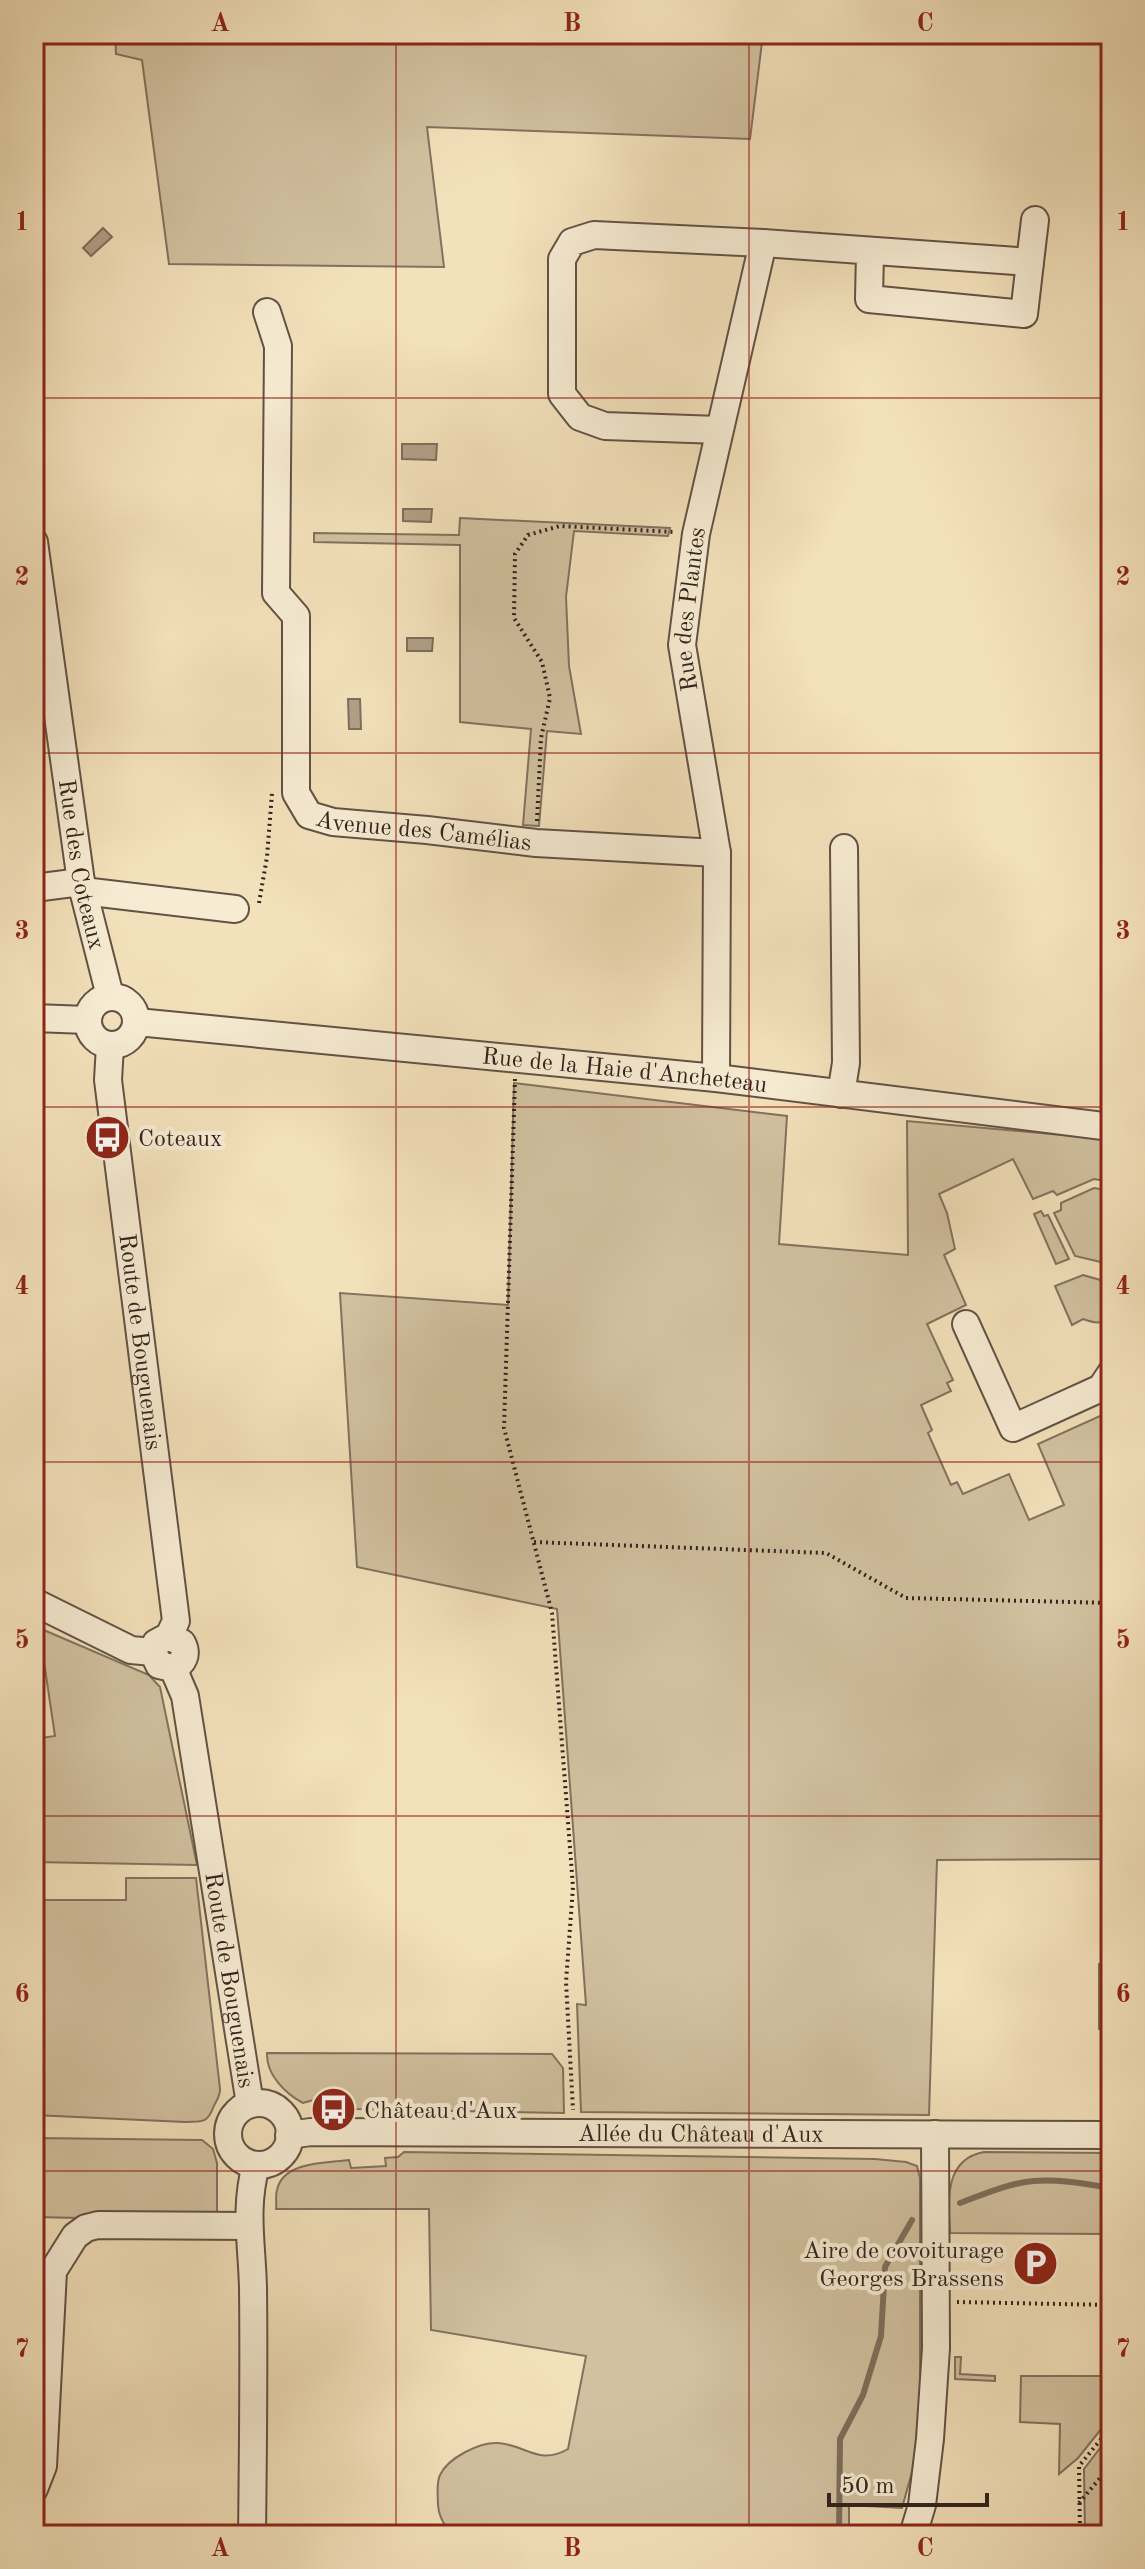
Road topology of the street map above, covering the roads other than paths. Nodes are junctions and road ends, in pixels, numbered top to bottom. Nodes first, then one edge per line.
1 (1035, 220) dead end
2 (763, 243) junction
3 (870, 252) junction
4 (1030, 262) junction
5 (267, 312) dead end
6 (719, 430) junction
7 (34, 542) edge
8 (844, 848) dead end
9 (717, 853) junction
10 (82, 886) junction
11 (34, 888) edge
12 (235, 909) road end
13 (110, 996) junction
14 (34, 1018) edge
15 (87, 1020) junction
16 (137, 1022) junction
17 (110, 1046) junction
18 (716, 1078) junction
19 (841, 1094) junction
20 (1111, 1127) edge
21 (966, 1324) dead end
22 (1111, 1373) edge
23 (35, 1597) edge
24 (165, 1652) junction
25 (250, 2104) junction
26 (935, 2134) junction
27 (289, 2135) junction
28 (1111, 2135) edge
29 (256, 2165) junction
30 (248, 2226) junction
31 (34, 2489) edge
32 (252, 2535) edge
33 (913, 2535) edge

1 - 4 street
2 - 3 street
2 - 6 street, Rue des Plantes
2 - 6 street
3 - 4 street
3 - 4 street
5 - 9 street, Avenue des Camélias
6 - 9 street, Rue des Plantes
7 - 10 street, Rue des Coteaux
8 - 19 street
9 - 18 street, Rue des Plantes
10 - 11 street
10 - 12 street
10 - 13 street, Rue des Coteaux
13 - 15 street
13 - 16 street
14 - 15 street
15 - 17 street
16 - 17 street
16 - 18 street, Rue de la Haie d'Ancheteau
17 - 24 street, Route de Bouguenais
18 - 19 street, Rue de la Haie d'Ancheteau
19 - 20 street, Rue de la Haie d'Ancheteau
21 - 22 street
23 - 24 street
24 - 25 street, Route de Bouguenais
25 - 27 street
25 - 29 street
26 - 27 street, Allée du Château d'Aux
26 - 28 street, Allée du Château d'Aux
26 - 33 street
27 - 29 street
29 - 30 street
30 - 31 street
30 - 32 street

